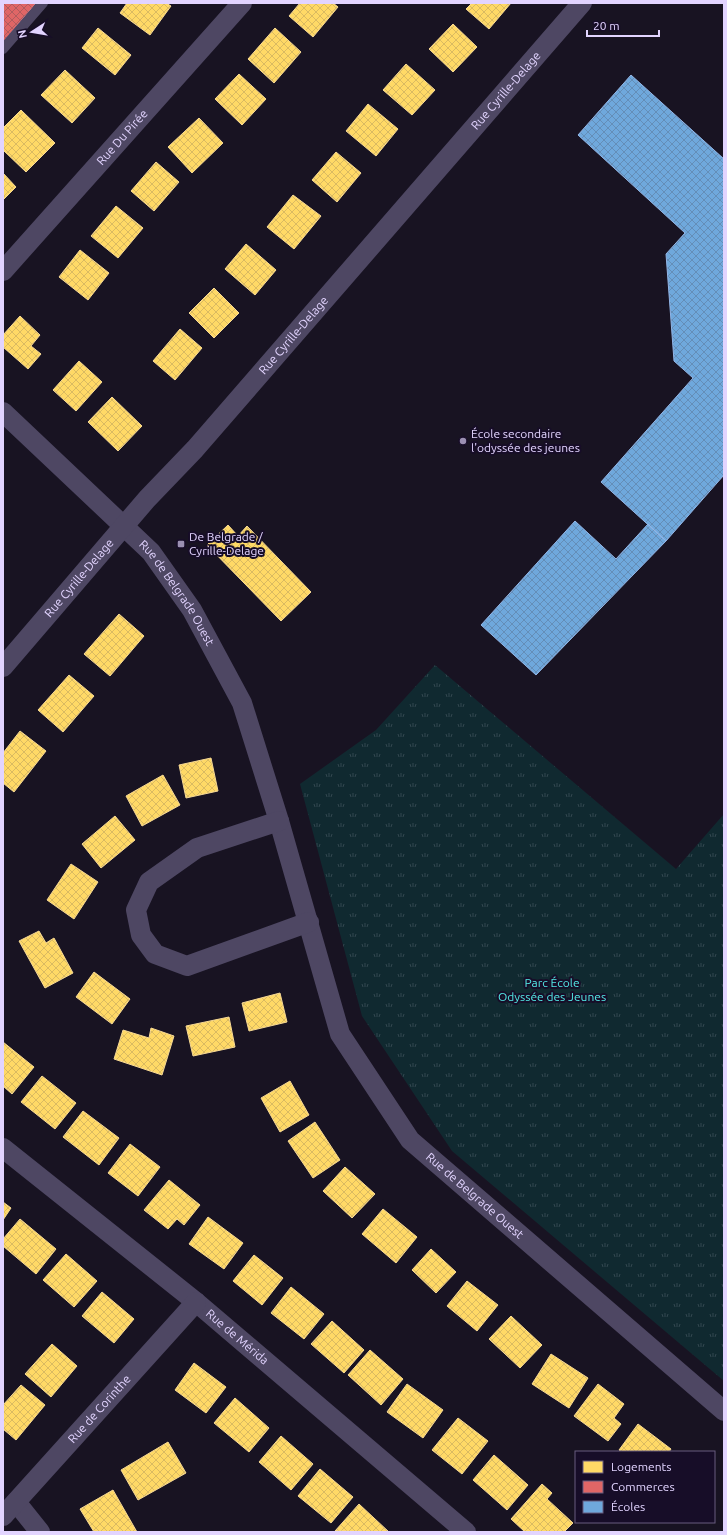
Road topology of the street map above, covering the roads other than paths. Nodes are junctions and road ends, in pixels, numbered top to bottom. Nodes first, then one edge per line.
1 (44, 3) edge
2 (242, 3) edge
3 (582, 3) edge
4 (3, 49) edge
5 (3, 272) edge
6 (3, 412) edge
7 (125, 526) junction
8 (3, 667) edge
9 (279, 821) junction
10 (309, 922) junction
11 (3, 1148) edge
12 (196, 1302) junction
13 (724, 1412) edge
14 (16, 1502) junction
15 (3, 1516) edge
16 (40, 1532) edge
17 (466, 1532) edge

1 - 4 lane
2 - 5 street, Rue Du Pirée
3 - 7 street, Rue Cyrille-Delage
6 - 7 street, Rue de Belgrade Ouest
7 - 8 street, Rue Cyrille-Delage
7 - 9 street, Rue de Belgrade Ouest
9 - 10 street, Rue de Belgrade Ouest
9 - 10 street
10 - 13 street, Rue de Belgrade Ouest
11 - 12 street, Rue de Mérida
12 - 14 street, Rue de Corinthe
12 - 17 street, Rue de Mérida
14 - 15 street, Rue de Corinthe
14 - 16 street

